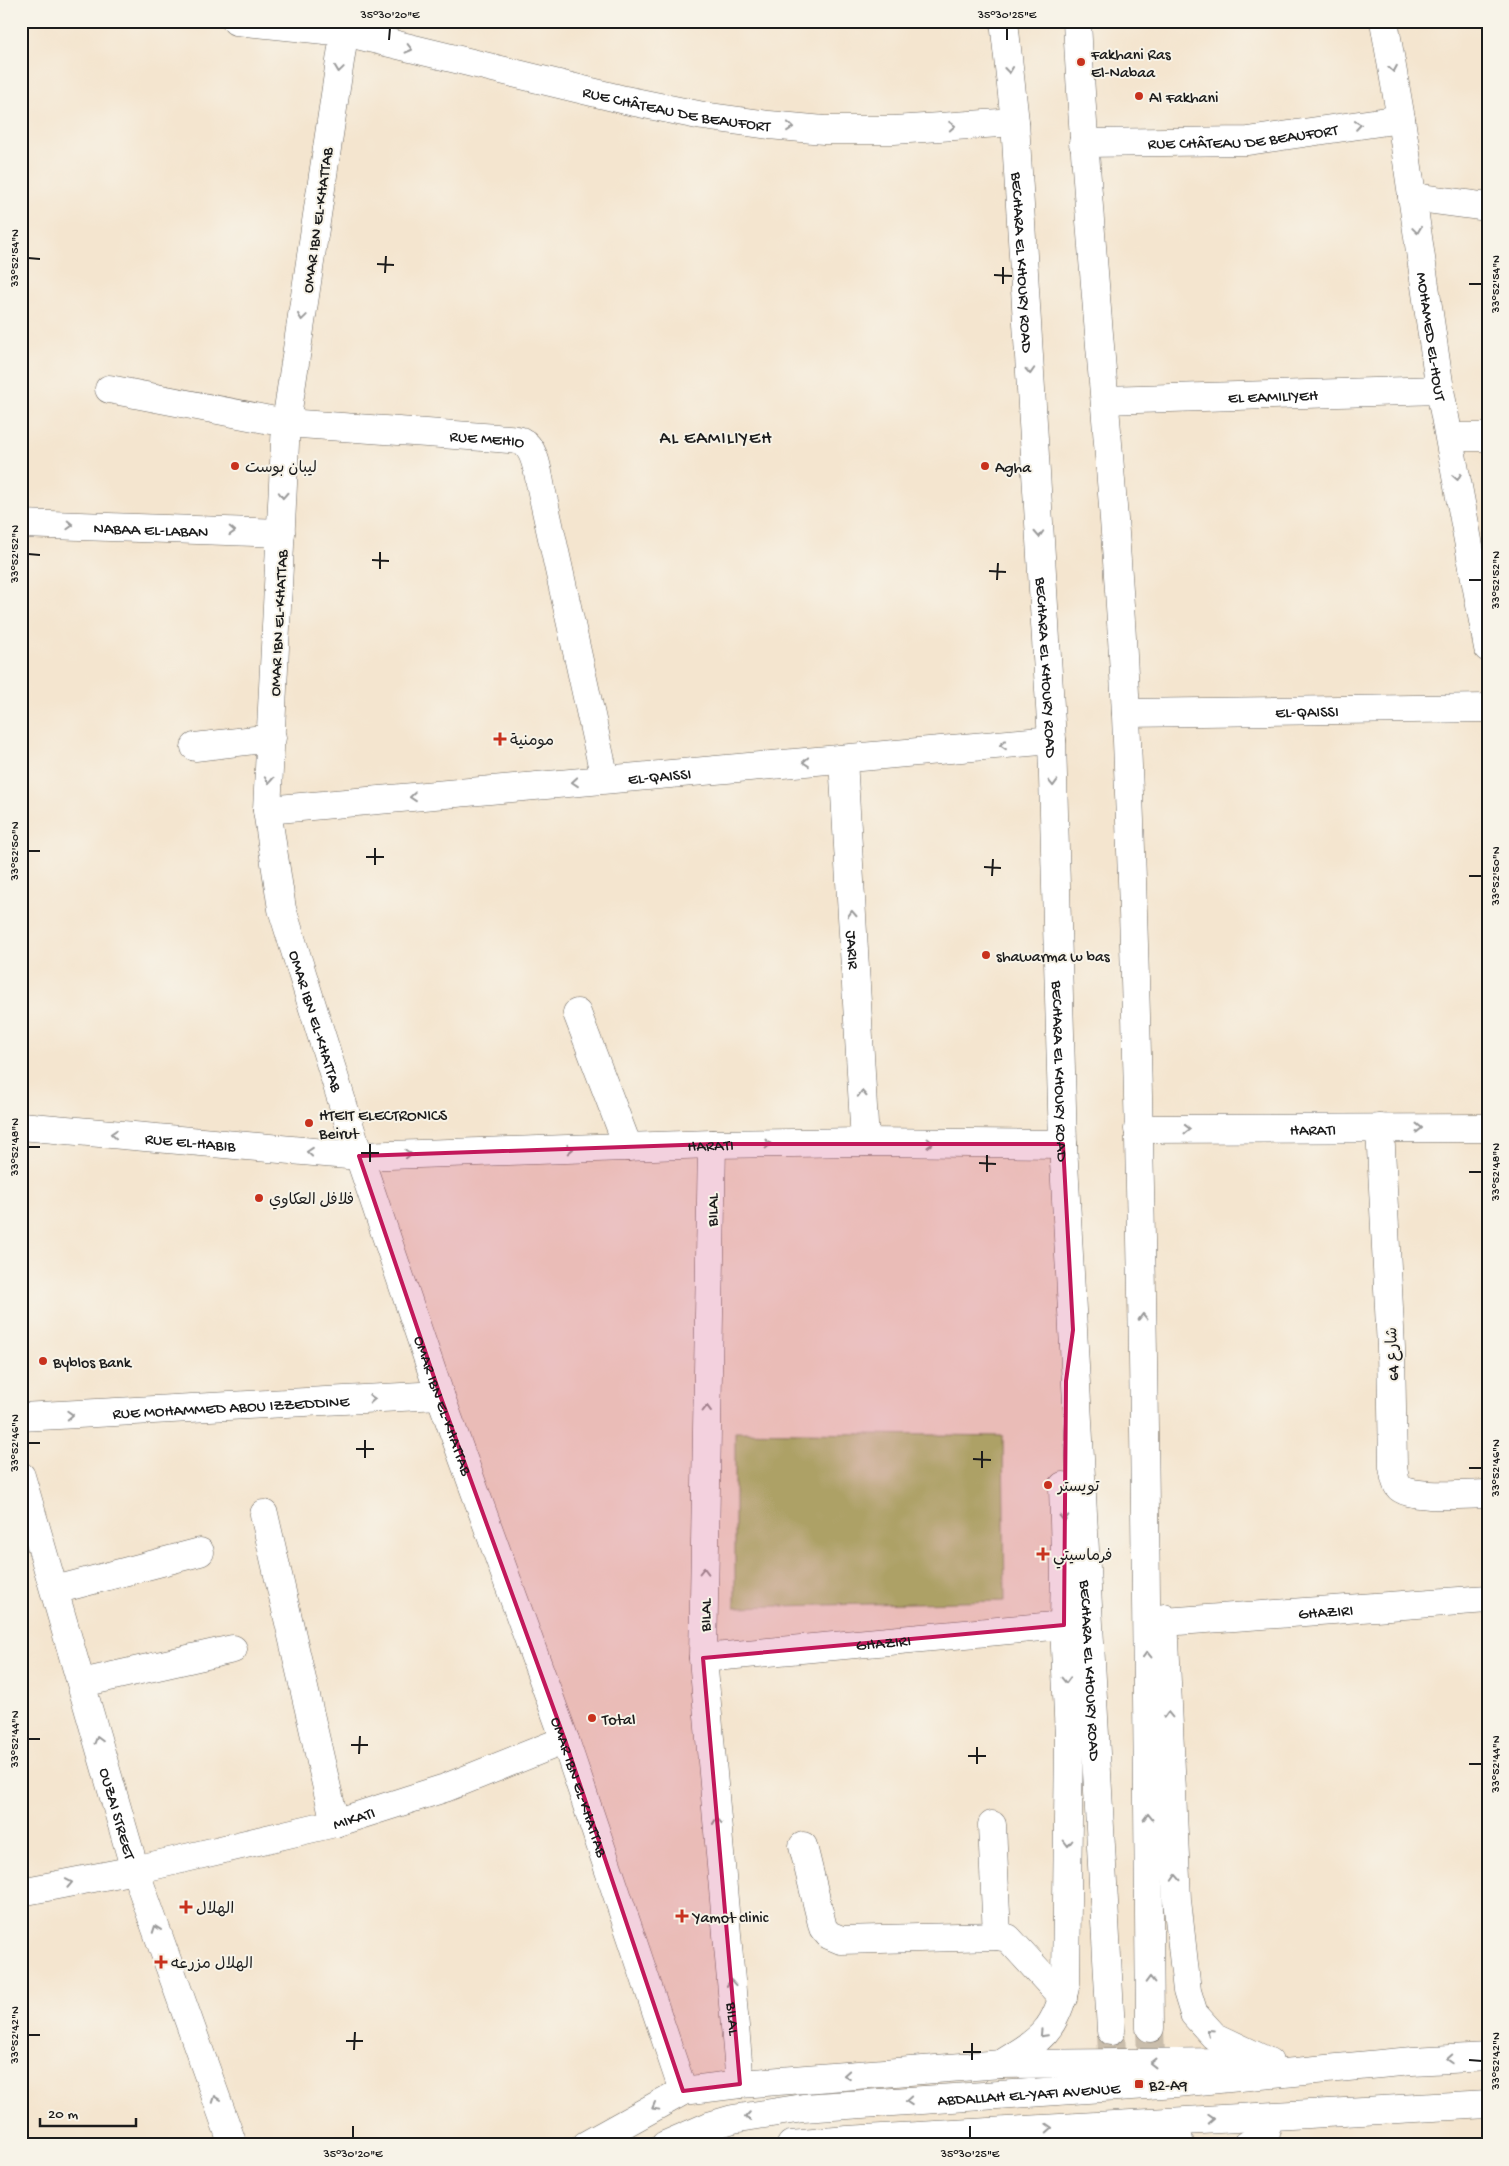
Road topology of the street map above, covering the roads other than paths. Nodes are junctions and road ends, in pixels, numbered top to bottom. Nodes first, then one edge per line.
1 (236, 21) edge
2 (1004, 21) edge
3 (1077, 21) edge
4 (1384, 21) edge
5 (345, 27) edge
6 (1401, 119) junction
7 (1015, 122) junction
8 (1083, 143) junction
9 (1412, 196) junction
10 (1488, 207) edge
11 (109, 389) dead end
12 (1440, 390) junction
13 (1105, 400) junction
14 (286, 423) junction
15 (1450, 436) junction
16 (1488, 436) edge
17 (21, 524) edge
18 (281, 533) junction
19 (1487, 639) edge
20 (1488, 708) edge
21 (1126, 713) junction
22 (272, 738) junction
23 (1052, 740) junction
24 (195, 747) dead end
25 (842, 758) junction
26 (605, 779) junction
27 (267, 810) junction
28 (577, 1013) dead end
29 (21, 1126) edge
30 (1380, 1128) junction
31 (1488, 1128) edge
32 (1138, 1129) junction
33 (865, 1142) junction
34 (712, 1144) junction
35 (1062, 1144) junction
36 (628, 1147) junction
37 (359, 1156) junction
38 (1073, 1330) junction
39 (1144, 1360) junction
40 (440, 1396) junction
41 (21, 1417) edge
42 (21, 1476) edge
43 (1488, 1494) edge
44 (264, 1514) dead end
45 (28, 1527) edge
46 (200, 1552) dead end
47 (55, 1590) junction
48 (1488, 1599) edge
49 (1164, 1622) junction
50 (1064, 1626) junction
51 (233, 1649) dead end
52 (703, 1658) junction
53 (82, 1683) junction
54 (565, 1740) junction
55 (335, 1823) junction
56 (992, 1825) dead end
57 (803, 1846) dead end
58 (135, 1870) junction
59 (21, 1892) edge
60 (997, 1936) junction
61 (1063, 1998) junction
62 (1150, 2028) tunnel mouth
63 (1111, 2031) tunnel mouth
64 (1488, 2057) edge
65 (1412, 2061) junction
66 (1269, 2062) junction
67 (1001, 2064) junction
68 (740, 2084) junction
69 (683, 2091) junction
70 (1488, 2104) edge
71 (1488, 2111) edge
72 (1257, 2140) edge
73 (233, 2145) edge
74 (586, 2145) edge
75 (665, 2145) edge
76 (791, 2145) edge
77 (1108, 2145) edge

1 - 5 main road, RUE CHÂTEAU DE BEAUFORT
2 -> 7 main road, BECHARA EL KHOURY ROAD
3 - 8 main road
4 -> 6 main road, MOHAMED EL-HOUT
5 -> 7 main road, RUE CHÂTEAU DE BEAUFORT
5 -> 14 main road, OMAR IBN EL-KHATTAB
8 -> 6 main road, RUE CHÂTEAU DE BEAUFORT
6 - 9 main road, MOHAMED EL-HOUT
7 -> 23 main road, BECHARA EL KHOURY ROAD
8 - 13 main road
9 - 10 main road
9 -> 12 main road, MOHAMED EL-HOUT
11 - 14 main road, RUE MEHIO
12 - 13 main road, EL EAMILIYEH
12 - 15 main road, MOHAMED EL-HOUT
13 - 21 main road
14 -> 18 main road, OMAR IBN EL-KHATTAB
14 - 26 main road, RUE MEHIO
15 - 16 main road
15 -> 19 main road, MOHAMED EL-HOUT
17 -> 18 main road, NABAA EL-LABAN
18 - 22 main road, OMAR IBN EL-KHATTAB
20 - 21 main road, EL-QAISSI
21 - 32 main road
22 - 24 main road
22 -> 27 main road, OMAR IBN EL-KHATTAB
23 -> 25 main road, EL-QAISSI
23 -> 35 main road, BECHARA EL KHOURY ROAD
25 -> 26 main road, EL-QAISSI
33 -> 25 main road, JARIR
26 -> 27 main road, EL-QAISSI
27 - 37 main road, OMAR IBN EL-KHATTAB
28 - 36 main road
37 -> 29 main road, RUE EL-HABIB
30 -> 31 main road, HARATI
32 -> 30 main road, HARATI
30 - 43 main road, شارع 64
39 -> 32 main road
34 -> 33 main road, HARATI
33 -> 35 main road, HARATI
34 - 36 main road, HARATI
52 -> 34 main road, BILAL
35 - 38 main road, BECHARA EL KHOURY ROAD
37 -> 36 main road, HARATI
37 - 40 main road, OMAR IBN EL-KHATTAB
38 -> 50 main road
38 - 63 main road, BECHARA EL KHOURY ROAD
39 - 49 main road
62 -> 39 main road
41 -> 40 main road, RUE MOHAMMED ABOU IZZEDDINE
40 - 54 main road, OMAR IBN EL-KHATTAB
42 - 45 main road, OUZAI STREET
44 - 55 main road
45 - 47 main road, OUZAI STREET
46 - 47 main road
47 - 53 main road, OUZAI STREET
48 - 49 main road, GHAZIRI
66 -> 49 main road
50 - 52 main road, GHAZIRI
50 -> 61 main road
51 - 53 main road
68 -> 52 main road, BILAL
58 -> 53 main road, OUZAI STREET
54 - 55 main road, MIKATI
54 - 69 main road, OMAR IBN EL-KHATTAB
55 - 58 main road, MIKATI
56 - 60 main road
57 - 60 main road
59 -> 58 main road, MIKATI
73 -> 58 main road, OUZAI STREET
60 - 61 main road
61 -> 67 main road
64 -> 65 main road, ABDALLAH EL-YAFI AVENUE
65 - 66 main road, ABDALLAH EL-YAFI AVENUE
65 -> 75 main road, ABDALLAH EL-YAFI AVENUE
66 -> 67 main road, ABDALLAH EL-YAFI AVENUE
67 -> 68 main road, ABDALLAH EL-YAFI AVENUE
68 - 69 main road, ABDALLAH EL-YAFI AVENUE
69 -> 74 main road, ABDALLAH EL-YAFI AVENUE
76 -> 70 main road
71 - 72 main road
72 - 77 main road

